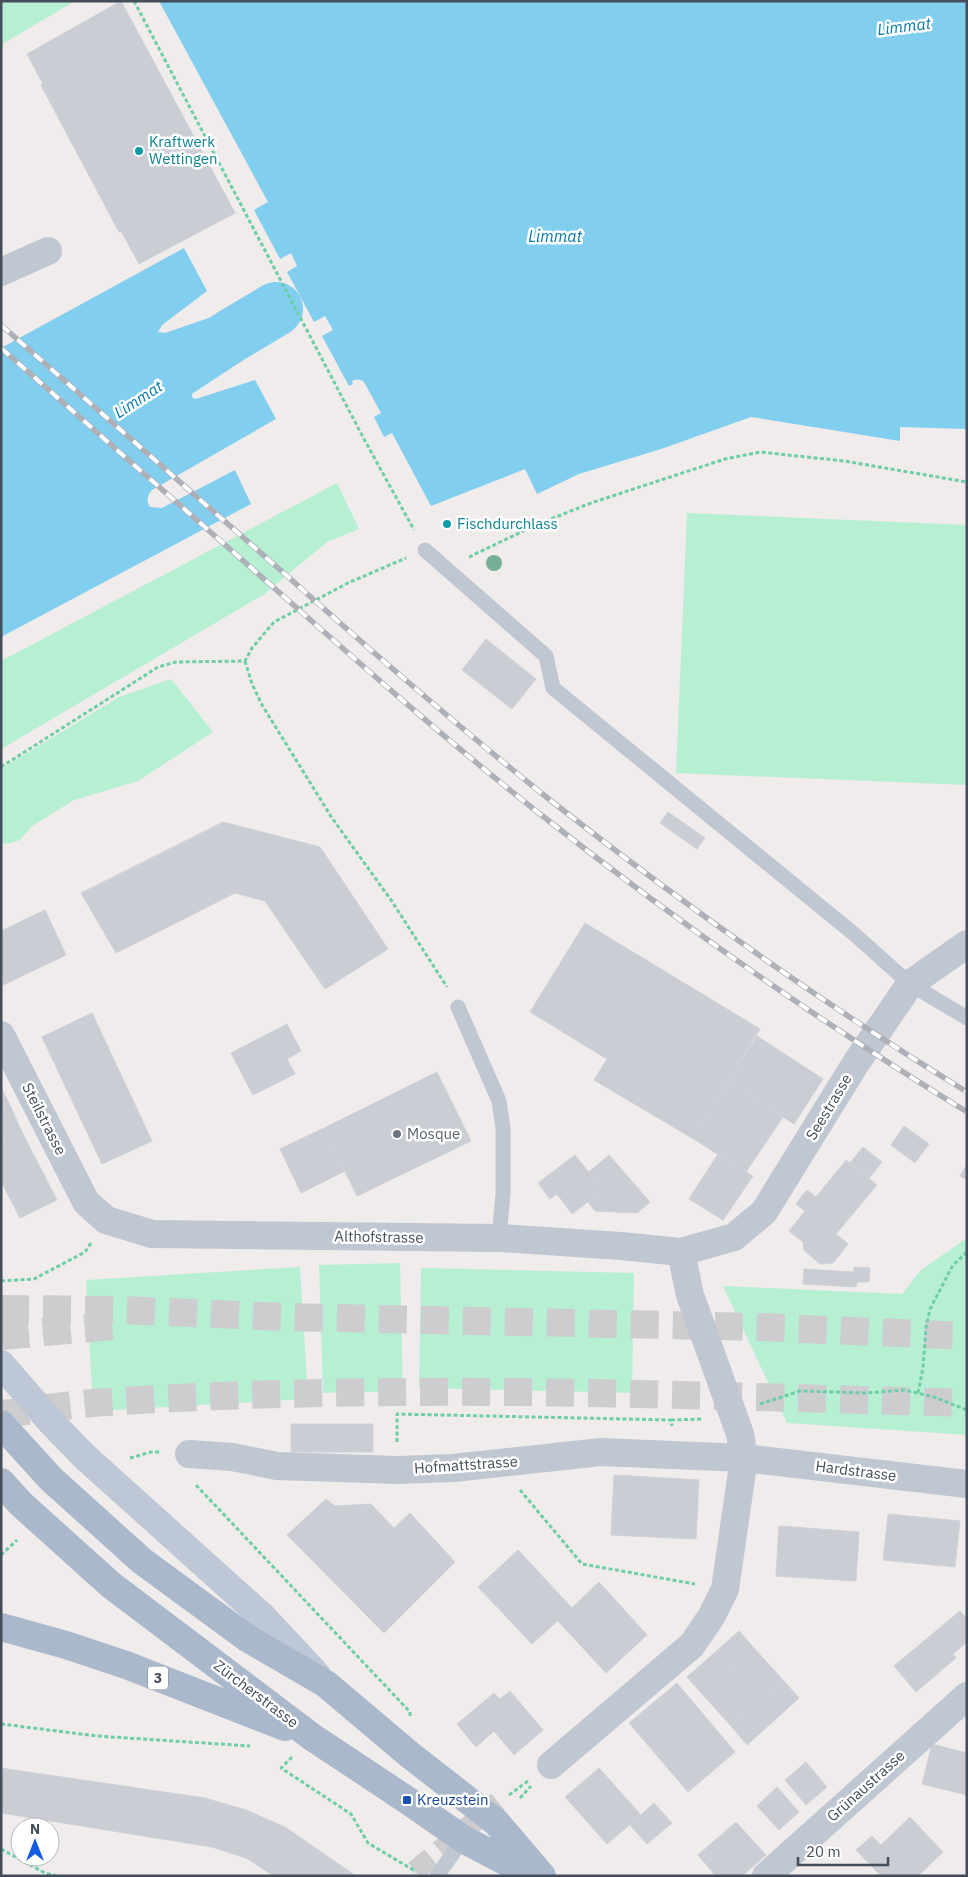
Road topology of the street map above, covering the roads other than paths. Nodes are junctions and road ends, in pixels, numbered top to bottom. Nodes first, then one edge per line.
1 (48, 250) dead end
2 (1, 272) edge
3 (425, 550) road end
4 (967, 944) edge
5 (910, 984) junction
6 (458, 1007) road end
7 (967, 1018) edge
8 (1, 1035) edge
9 (86, 1202) joint
10 (499, 1238) junction
11 (681, 1252) junction
12 (1, 1364) edge
13 (1, 1424) edge
14 (189, 1454) road end
15 (744, 1458) junction
16 (1, 1482) edge
17 (967, 1484) edge
18 (1, 1627) edge
19 (326, 1684) junction
20 (967, 1696) edge
21 (312, 1738) junction
22 (551, 1765) road end
23 (463, 1839) junction
24 (437, 1876) edge
25 (533, 1876) edge
26 (542, 1876) edge
27 (766, 1876) edge

1 - 2 street
3 - 5 lane
4 - 5 street, Seestrasse
5 - 7 lane
5 - 11 street, Seestrasse
6 - 10 lane
8 - 9 street, Steilstrasse
9 - 10 street, Althofstrasse
10 - 11 street, Althofstrasse
11 - 15 street
12 - 19 main road
13 - 19 main road
14 - 15 street, Hofmattstrasse
15 - 17 street, Hardstrasse
15 - 22 street
16 - 21 main road, Zürcherstrasse
18 - 21 main road, 3
19 - 26 main road
20 - 27 street, Grünaustrasse
21 - 23 main road, Zürcherstrasse / 3
23 - 24 lane
23 - 25 main road, Zürcherstrasse / 3

